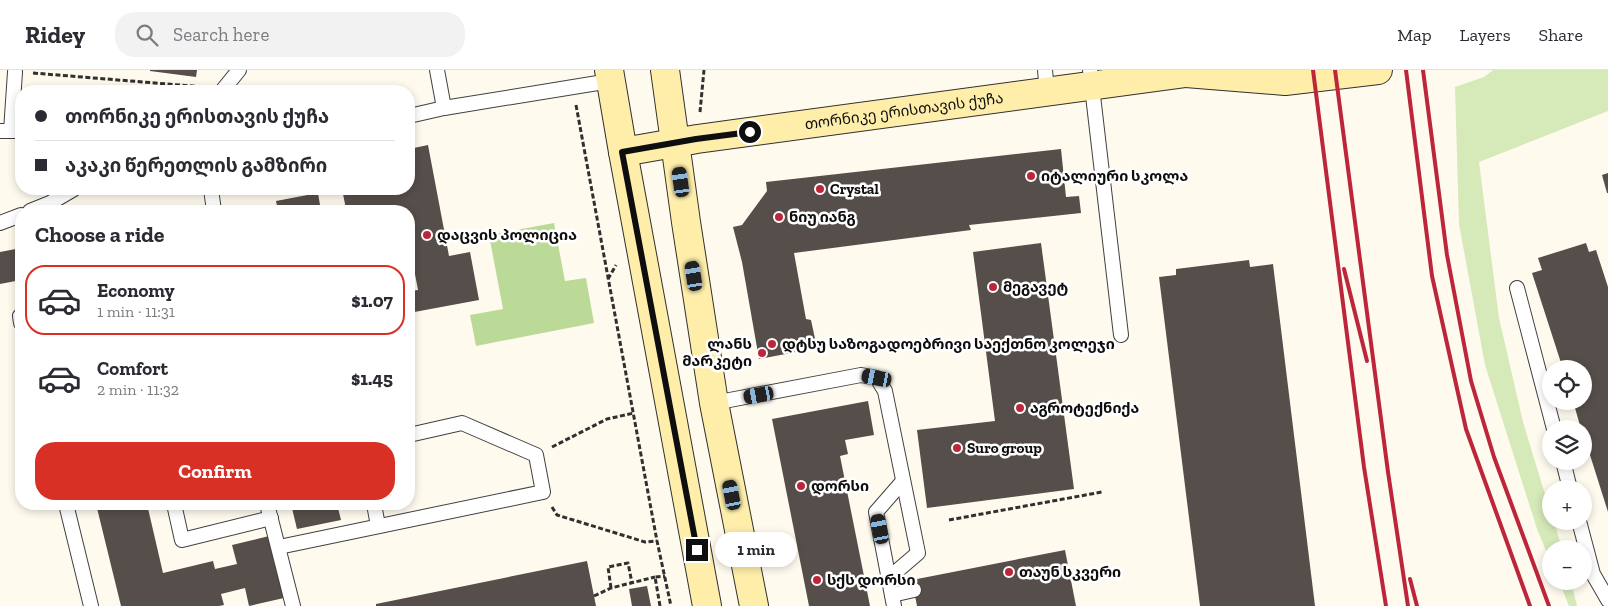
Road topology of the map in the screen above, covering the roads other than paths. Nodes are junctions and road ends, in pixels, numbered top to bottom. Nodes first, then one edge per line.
1 (239, 70) edge
2 (437, 70) edge
3 (665, 70) edge
4 (1378, 70) edge
5 (1188, 71) edge
6 (15, 72) road end
7 (610, 75) edge
8 (1092, 78) edge
9 (1046, 81) edge
10 (227, 85) edge
11 (444, 108) junction
12 (415, 115) edge
13 (11, 131) edge
14 (676, 143) junction
15 (622, 152) junction
16 (64, 195) edge
17 (45, 205) edge
18 (15, 217) edge
19 (0, 223) edge
20 (1517, 288) dead end
21 (1121, 335) dead end
22 (714, 403) junction
23 (1552, 420) edge
24 (415, 434) edge
25 (903, 481) junction
26 (67, 510) edge
27 (175, 510) edge
28 (269, 510) edge
29 (375, 510) edge
30 (271, 518) junction
31 (378, 526) junction
32 (1581, 530) edge
33 (279, 547) junction
34 (890, 578) junction
35 (914, 590) dead end
36 (893, 600) edge
37 (1608, 600) edge
38 (91, 606) edge
39 (293, 606) edge
40 (707, 606) edge
41 (754, 606) edge

1 - 10 lane
2 - 11 lane
3 - 14 main road
4 - 5 main road, თორნიკე ერისთავის ქუჩა
5 - 8 main road, თორნიკე ერისთავის ქუჩა
6 - 13 lane
7 - 11 lane
7 - 15 main road
8 - 9 main road, თორნიკე ერისთავის ქუჩა
8 - 21 lane
9 - 14 main road, თორნიკე ერისთავის ქუჩა
11 - 12 lane
14 - 15 main road, თორნიკე ერისთავის ქუჩა
14 - 22 main road
15 - 40 main road
16 - 17 lane
18 - 19 lane
20 - 23 lane
22 - 25 lane
22 - 41 main road
24 - 31 lane
25 - 34 lane
25 - 34 lane
26 - 38 lane
27 - 30 lane
28 - 30 lane
29 - 31 lane
30 - 33 lane
31 - 33 lane
32 - 37 lane
33 - 39 lane
34 - 36 lane
35 - 36 lane

